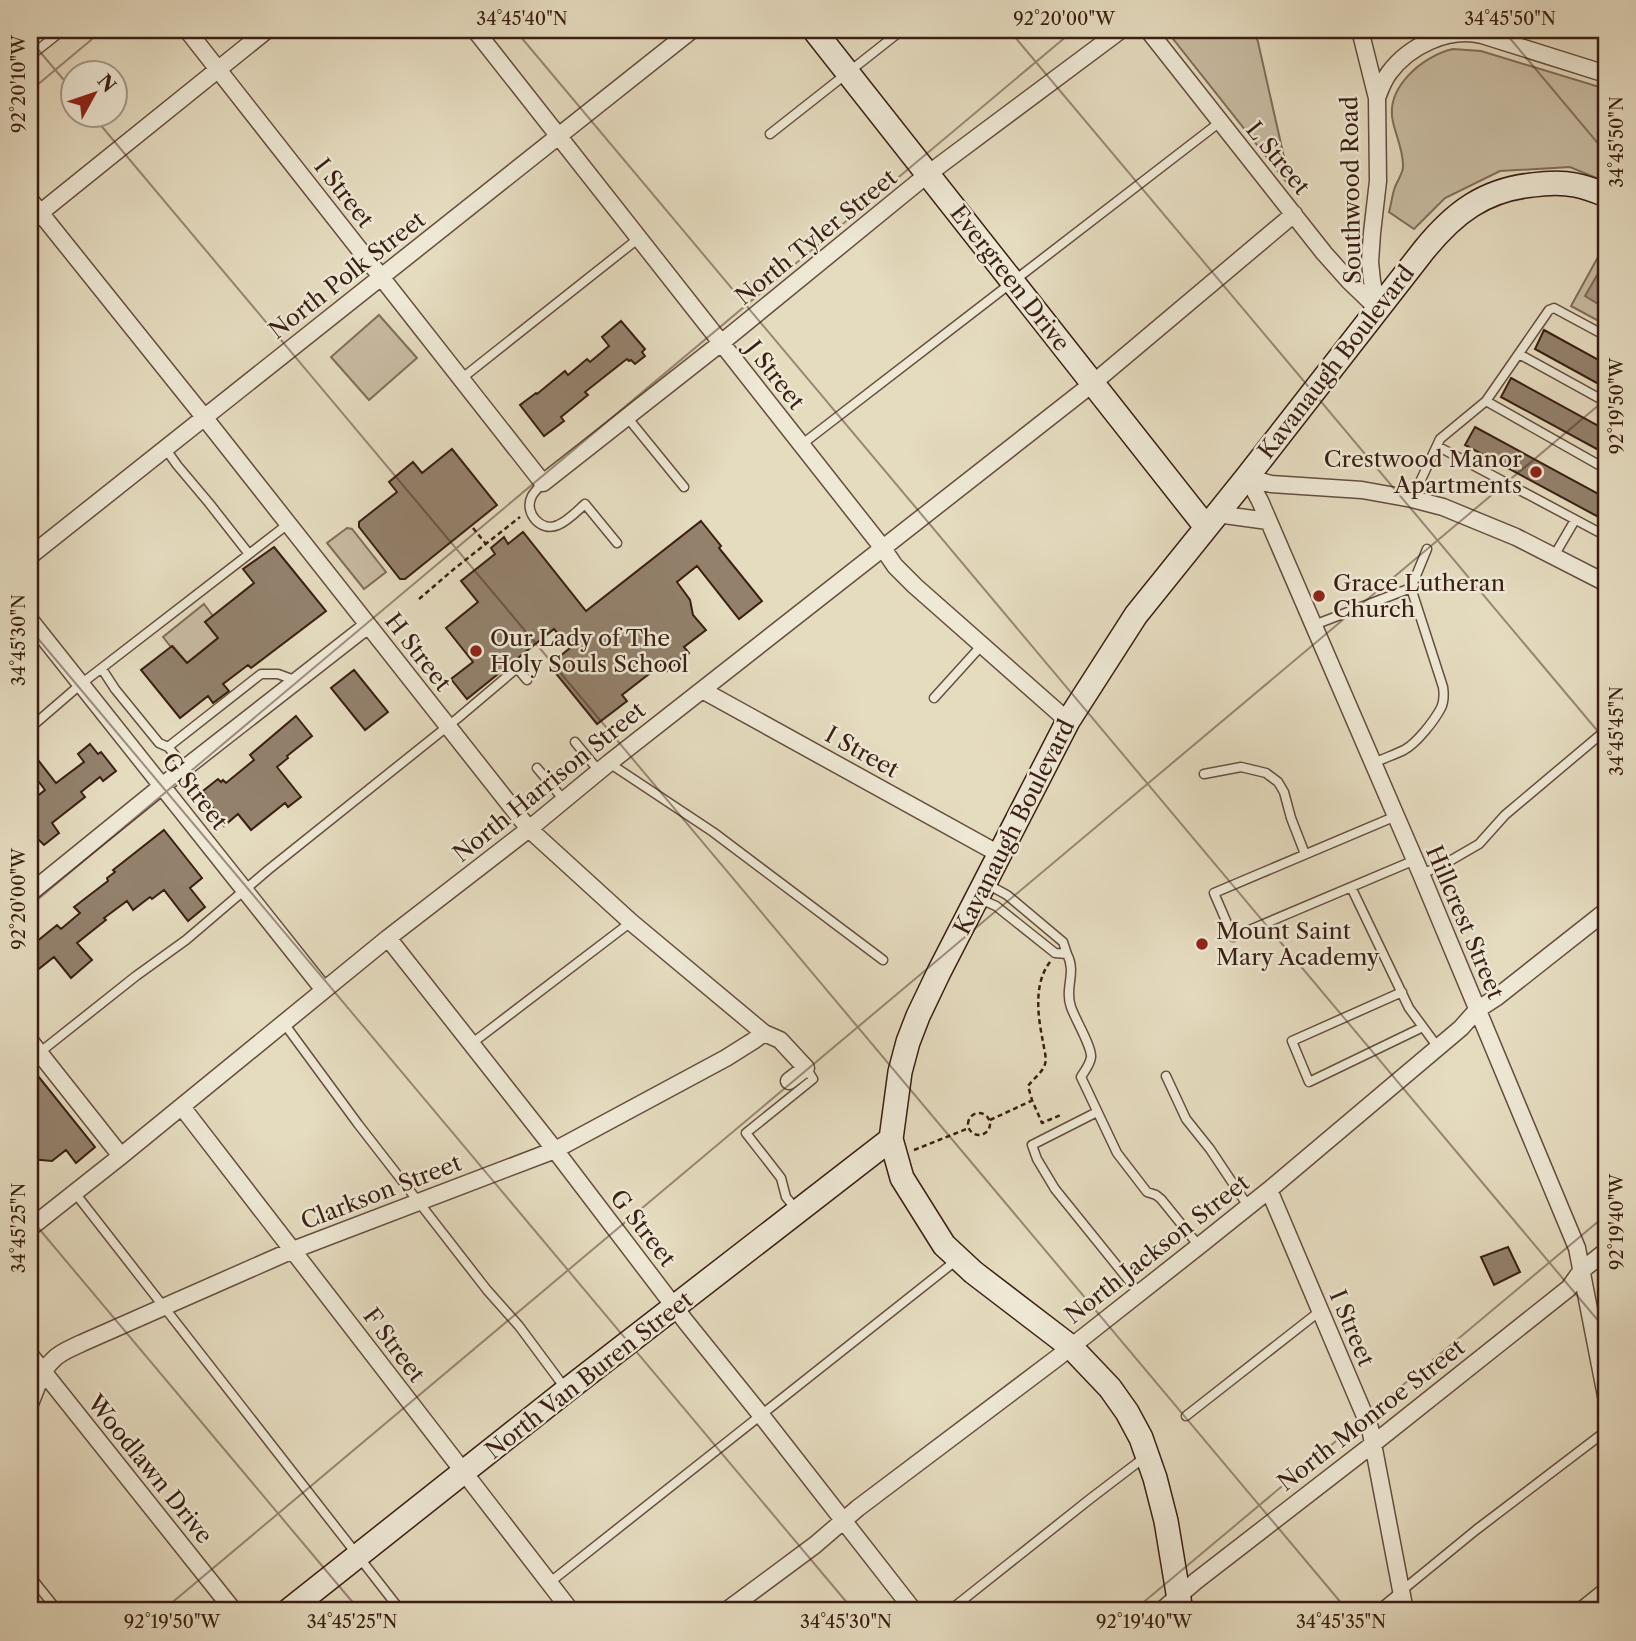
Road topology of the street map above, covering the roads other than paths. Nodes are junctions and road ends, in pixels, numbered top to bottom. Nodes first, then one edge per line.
1 (63, 30) edge
2 (187, 30) edge
3 (267, 30) edge
4 (476, 30) edge
5 (692, 30) edge
6 (814, 30) edge
7 (902, 30) edge
8 (1121, 30) edge
9 (1148, 30) edge
10 (1360, 30) edge
11 (1479, 33) edge
12 (30, 57) edge
13 (218, 69) junction
14 (848, 73) junction
15 (1606, 74) edge
16 (1377, 99) junction
17 (1220, 122) junction
18 (769, 134) dead end
19 (559, 136) junction
20 (928, 174) junction
21 (1606, 195) edge
22 (33, 211) edge
23 (1294, 215) junction
24 (639, 238) junction
25 (381, 277) junction
26 (1012, 282) junction
27 (1378, 309) junction
28 (1606, 336) edge
29 (721, 343) junction
30 (1519, 354) junction
31 (461, 379) junction
32 (1092, 384) junction
33 (1486, 401) junction
34 (1606, 401) edge
35 (204, 417) junction
36 (627, 417) junction
37 (801, 445) junction
38 (1437, 446) junction
39 (165, 448) junction
40 (1606, 469) edge
41 (1247, 477) junction
42 (542, 483) junction
43 (684, 487) dead end
44 (1412, 499) junction
45 (1575, 520) junction
46 (1211, 521) junction
47 (1268, 521) junction
48 (288, 524) junction
49 (1606, 536) edge
50 (617, 543) dead end
51 (882, 547) junction
52 (1427, 549) dead end
53 (249, 555) junction
54 (30, 556) edge
55 (1553, 556) junction
56 (1606, 583) edge
57 (1411, 588) junction
58 (30, 620) edge
59 (368, 625) junction
60 (1314, 625) junction
61 (982, 645) junction
62 (102, 669) junction
63 (527, 680) dead end
64 (297, 681) junction
65 (81, 684) junction
66 (702, 690) junction
67 (934, 698) dead end
68 (1068, 721) junction
69 (447, 726) junction
70 (30, 728) edge
71 (1606, 730) edge
72 (575, 742) dead end
73 (168, 747) junction
74 (1374, 763) junction
75 (604, 767) junction
76 (186, 768) junction
77 (537, 768) dead end
78 (1204, 774) dead end
79 (162, 786) junction
80 (564, 800) junction
81 (1396, 816) junction
82 (529, 829) junction
83 (999, 854) junction
84 (1305, 854) junction
85 (1418, 867) junction
86 (1351, 887) junction
87 (244, 890) junction
88 (982, 890) junction
89 (30, 893) edge
90 (1606, 911) edge
91 (631, 922) junction
92 (388, 938) junction
93 (1067, 954) junction
94 (883, 960) dead end
95 (324, 990) junction
96 (1402, 992) junction
97 (1477, 1010) junction
98 (283, 1022) junction
99 (1423, 1027) junction
100 (764, 1033) junction
101 (471, 1044) junction
102 (1437, 1046) junction
103 (34, 1047) edge
104 (806, 1068) junction
105 (1166, 1076) dead end
106 (789, 1081) dead end
107 (182, 1107) junction
108 (1097, 1112) junction
109 (891, 1139) junction
110 (555, 1150) junction
111 (121, 1156) junction
112 (1269, 1190) junction
113 (75, 1193) junction
114 (420, 1202) junction
115 (1248, 1206) junction
116 (797, 1211) junction
117 (30, 1228) edge
118 (1199, 1246) junction
119 (293, 1250) junction
120 (1606, 1251) edge
121 (958, 1259) junction
122 (1581, 1271) junction
123 (1139, 1293) junction
124 (164, 1307) junction
125 (676, 1307) junction
126 (1320, 1311) junction
127 (1071, 1347) junction
128 (30, 1355) edge
129 (44, 1373) junction
130 (567, 1390) junction
131 (1606, 1396) edge
132 (30, 1404) edge
133 (761, 1415) junction
134 (1186, 1416) dead end
135 (1606, 1431) edge
136 (1373, 1444) junction
137 (1147, 1456) junction
138 (463, 1474) junction
139 (843, 1520) junction
140 (358, 1556) junction
141 (30, 1576) edge
142 (549, 1583) junction
143 (1606, 1591) edge
144 (1401, 1592) junction
145 (1173, 1606) edge
146 (58, 1611) edge
147 (234, 1611) edge
148 (288, 1611) edge
149 (401, 1611) edge
150 (570, 1611) edge
151 (726, 1611) edge
152 (914, 1611) edge
153 (949, 1611) edge
154 (1377, 1611) edge
155 (1405, 1611) edge
156 (1581, 1611) edge

1 - 12 lane
2 - 13 street, I Street
3 - 13 street
4 - 19 street, J Street
5 - 19 street, North Polk Street
6 - 14 street, Evergreen Drive
7 - 14 lane
8 - 20 street, North Tyler Street
9 - 17 street, L Street
10 - 16 street, Southwood Road
11 - 15 street
11 - 16 street
13 - 22 street
13 - 25 street, I Street
14 - 18 lane
14 - 20 street, Evergreen Drive
16 - 27 street, Southwood Road
17 - 23 street, L Street
17 - 26 lane
19 - 24 street, J Street
19 - 25 street, North Polk Street
20 - 26 street, Evergreen Drive
20 - 29 street, North Tyler Street
21 - 27 street, Kavanaugh Boulevard
22 - 35 street, H Street
23 - 27 street, L Street
23 - 32 street, North Harrison Street
24 - 29 street, J Street
24 - 31 lane
25 - 31 street, I Street
25 - 35 street, North Polk Street
26 - 32 street, Evergreen Drive
26 - 37 lane
27 - 41 street, Kavanaugh Boulevard
28 - 30 lane
29 - 36 street, North Tyler Street
29 - 37 street, J Street
30 - 33 lane
30 - 34 lane
31 - 42 street, I Street
32 - 46 street, Evergreen Drive
32 - 51 street, North Harrison Street
33 - 38 lane
33 - 40 lane
35 - 39 street, North Polk Street
35 - 48 street, H Street
36 - 42 street, North Tyler Street
36 - 43 lane
37 - 51 street, J Street
38 - 44 lane
38 - 45 lane
39 - 53 lane
39 - 54 street, North Polk Street
41 - 44 street
41 - 46 street, Kavanaugh Boulevard
41 - 47 street, Hillcrest Street
42 - 50 lane
44 - 55 street
45 - 49 lane
45 - 55 lane
46 - 47 street
46 - 68 street, Kavanaugh Boulevard
47 - 60 street, Hillcrest Street
48 - 53 lane
48 - 59 street, H Street
51 - 61 street, J Street
51 - 66 street, North Harrison Street
52 - 57 lane
53 - 62 lane
55 - 56 street
57 - 60 lane
57 - 74 lane
58 - 65 street, G Street
59 - 64 street
59 - 69 street, H Street
60 - 74 street, Hillcrest Street
61 - 67 lane
61 - 68 street, J Street
62 - 65 lane
62 - 73 lane
63 - 69 lane
64 - 73 lane
64 - 76 street
65 - 70 lane
65 - 79 street, G Street
66 - 75 street, North Harrison Street
66 - 83 street, I Street
68 - 83 street, Kavanaugh Boulevard
69 - 82 street, H Street
69 - 87 lane
71 - 85 lane
72 - 75 lane
73 - 76 lane
74 - 81 street, Hillcrest Street
75 - 80 street, North Harrison Street
75 - 94 lane
76 - 79 street
77 - 80 lane
78 - 84 lane
79 - 87 street, G Street
79 - 89 street
80 - 82 street, North Harrison Street
81 - 84 lane
81 - 85 street, Hillcrest Street
82 - 91 street, H Street
82 - 92 street, North Harrison Street
83 - 88 street, Kavanaugh Boulevard
84 - 86 lane
85 - 86 lane
85 - 97 street, Hillcrest Street
86 - 96 lane
87 - 95 street, G Street
87 - 103 lane
88 - 93 lane
88 - 93 lane
88 - 109 street, Kavanaugh Boulevard
90 - 97 street, North Jackson Street
91 - 100 street, H Street
91 - 101 lane
92 - 95 street, North Harrison Street
92 - 101 street, G Street
93 - 108 lane
95 - 98 street, North Harrison Street
96 - 99 lane
96 - 99 lane
97 - 102 street, North Jackson Street
97 - 122 street, Hillcrest Street
98 - 107 street, North Harrison Street
98 - 114 lane
99 - 102 lane
100 - 104 street, H Street
100 - 110 street, Clarkson Street
101 - 110 street, G Street
102 - 112 street, North Jackson Street
103 - 111 street
104 - 106 street
104 - 116 lane
105 - 115 lane
107 - 111 street, North Harrison Street
107 - 119 street, F Street
108 - 118 lane
108 - 123 lane
109 - 116 street, North Van Buren Street
109 - 121 street, Kavanaugh Boulevard
110 - 114 street, Clarkson Street
110 - 125 street, G Street
111 - 113 street, North Harrison Street
112 - 115 street, North Jackson Street
112 - 126 street, I Street
113 - 117 street, North Harrison Street
113 - 124 lane
114 - 119 street, Clarkson Street
114 - 130 lane
115 - 118 street, North Jackson Street
116 - 125 street, North Van Buren Street
118 - 123 street, North Jackson Street
119 - 124 street, Clarkson Street
119 - 138 street, F Street
120 - 122 street, North Monroe Street
121 - 127 street, Kavanaugh Boulevard
121 - 133 lane
122 - 131 street, Hillcrest Street
122 - 136 street, North Monroe Street
123 - 127 street, North Jackson Street
124 - 129 street, Clarkson Street
124 - 140 lane
125 - 130 street, North Van Buren Street
125 - 133 street, G Street
126 - 134 lane
126 - 136 street, I Street
127 - 137 street, Kavanaugh Boulevard
127 - 139 street, North Jackson Street
128 - 129 street, Woodlawn Drive
129 - 132 street, Clarkson Street
129 - 147 street, Woodlawn Drive
130 - 138 street, North Van Buren Street
133 - 139 street, G Street
133 - 142 lane
135 - 144 lane
136 - 144 street, I Street
136 - 145 street, North Monroe Street
137 - 145 street, Kavanaugh Boulevard
137 - 153 lane
138 - 140 street, North Van Buren Street
138 - 142 street, F Street
139 - 151 street, North Jackson Street
139 - 152 street, G Street
140 - 148 street, North Van Buren Street
140 - 149 lane
141 - 146 lane
142 - 150 street, F Street
143 - 156 street
144 - 154 lane
144 - 155 street, I Street

